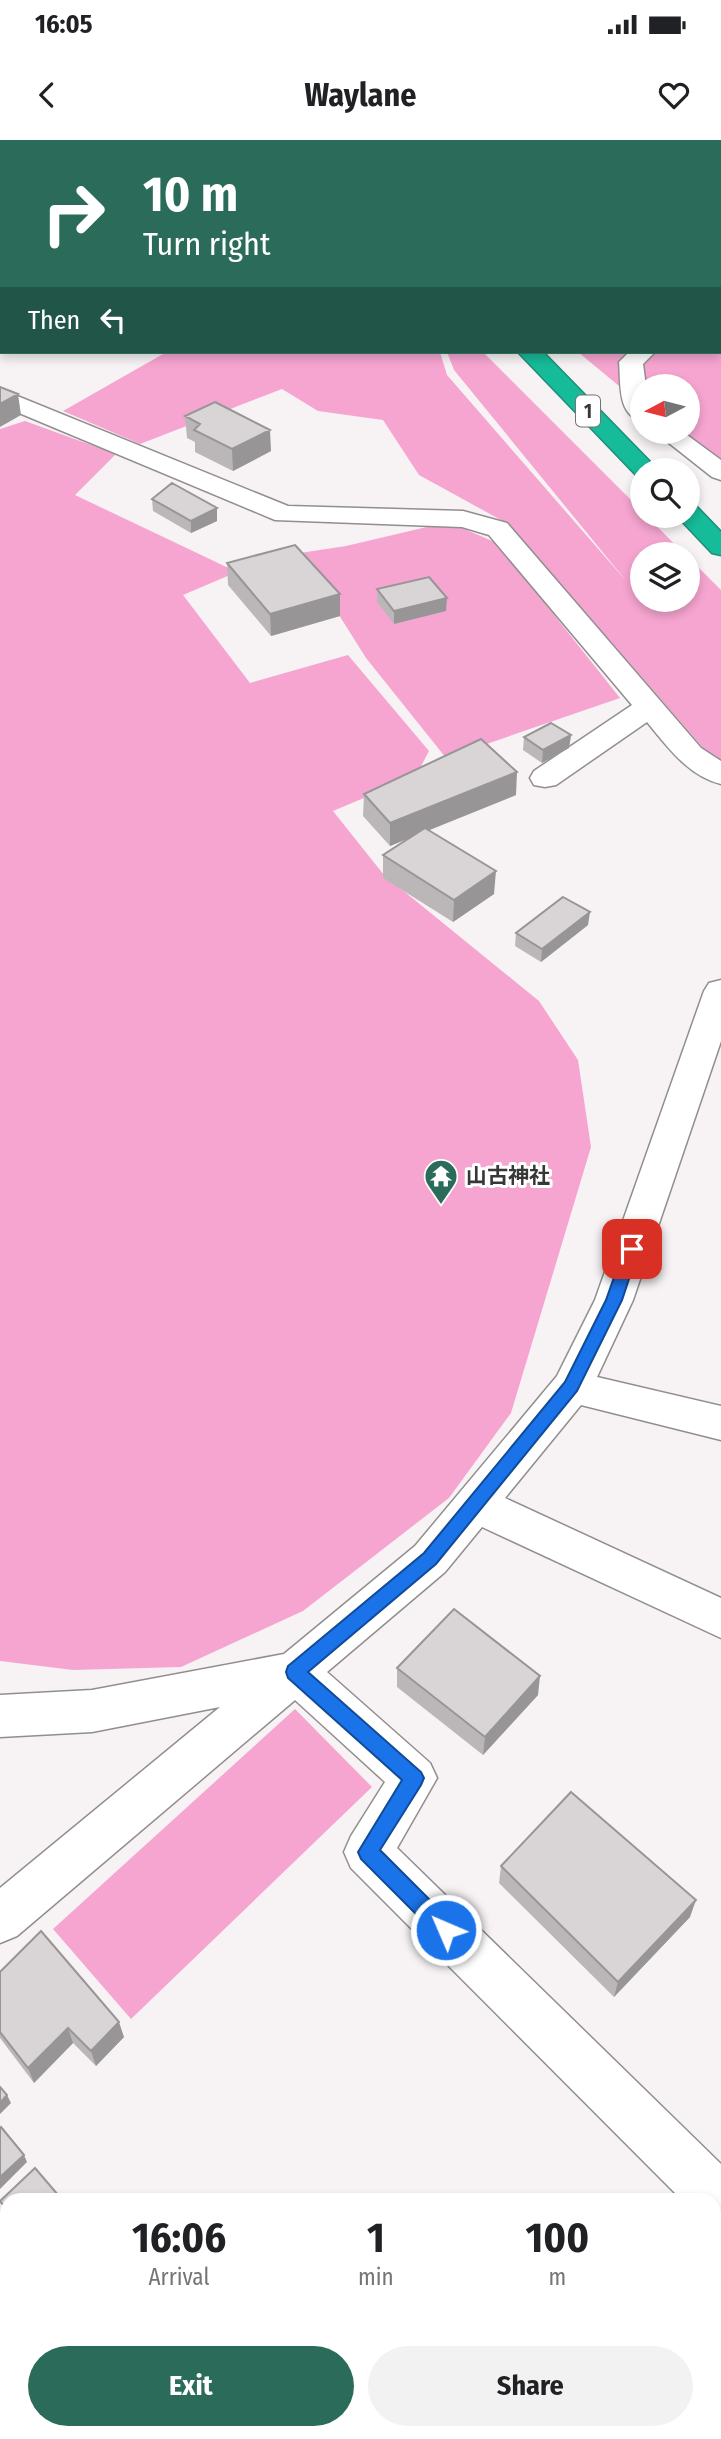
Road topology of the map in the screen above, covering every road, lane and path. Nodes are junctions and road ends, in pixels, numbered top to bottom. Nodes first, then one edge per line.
1 (532, 354) edge
2 (641, 354) edge
3 (632, 374) edge
4 (0, 396) edge
5 (683, 444) edge
6 (633, 458) edge
7 (721, 472) edge
8 (700, 525) edge
9 (721, 547) edge
10 (650, 706) junction
11 (721, 775) edge
12 (545, 778) dead end
13 (721, 991) edge
14 (572, 1387) junction
15 (721, 1423) edge
16 (475, 1504) junction
17 (721, 1619) edge
18 (295, 1672) junction
19 (0, 1716) edge
20 (0, 1919) edge
21 (713, 2193) edge

1 - 6 highway, 1
2 - 3 street
4 - 10 street
5 - 7 street
8 - 9 highway
10 - 11 street
10 - 12 street
13 - 14 street
14 - 15 street
14 - 16 street
16 - 17 street
16 - 18 street
18 - 19 street
18 - 20 street
18 - 21 street

